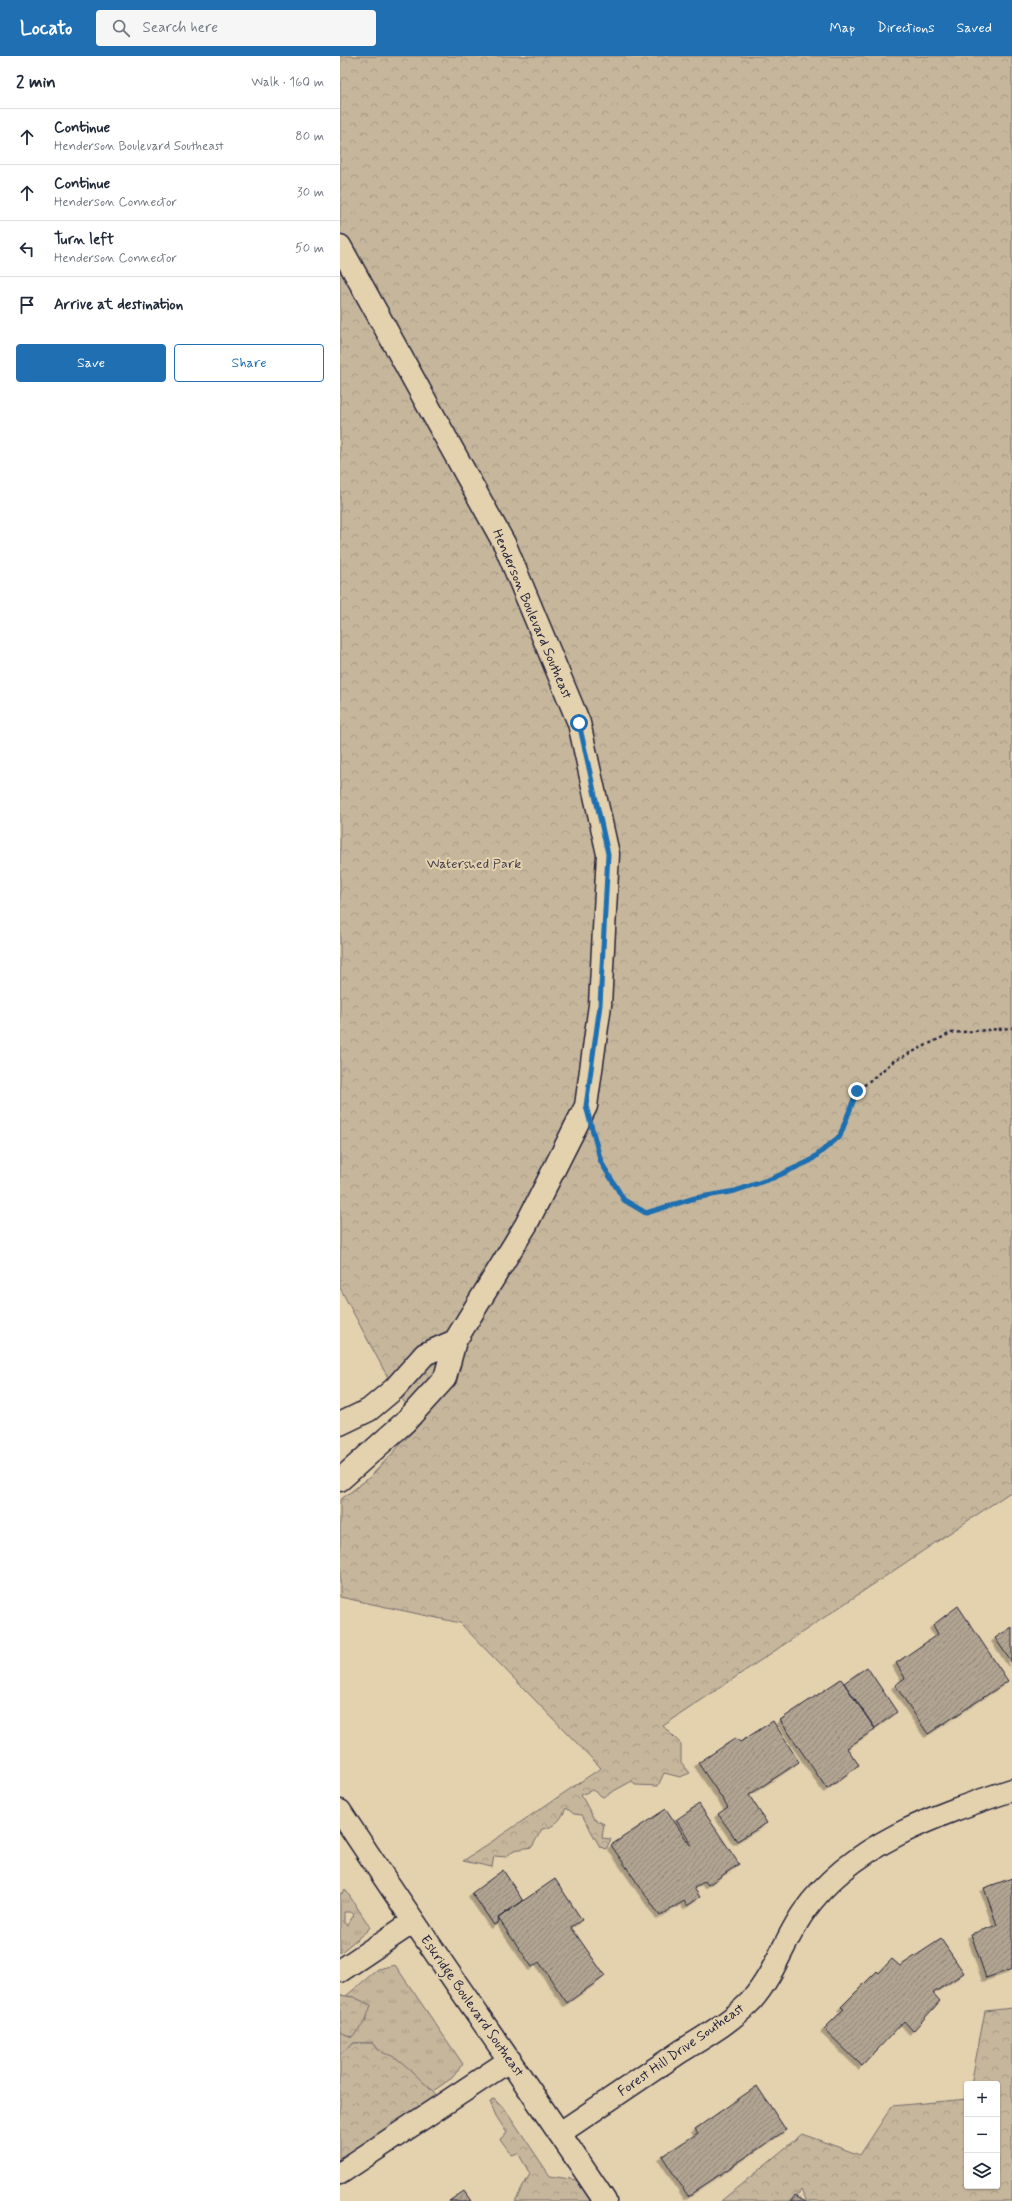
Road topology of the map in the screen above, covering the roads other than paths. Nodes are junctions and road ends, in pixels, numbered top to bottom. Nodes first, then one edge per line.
1 (340, 246) edge
2 (455, 1341) junction
3 (340, 1424) edge
4 (340, 1480) edge
5 (1012, 1790) edge
6 (340, 1811) edge
7 (413, 1922) junction
8 (340, 1971) edge
9 (510, 2060) junction
10 (560, 2133) junction
11 (340, 2173) edge
12 (605, 2201) edge

1 - 2 main road, Henderson Boulevard Southeast
2 - 3 main road
2 - 4 main road, Henderson Boulevard Southeast
5 - 10 main road, Forest Hill Drive Southeast
6 - 7 main road, Eskridge Boulevard Southeast
7 - 8 main road
7 - 9 main road, Eskridge Boulevard Southeast
9 - 10 main road, Eskridge Boulevard Southeast
9 - 11 main road
10 - 12 main road, Eskridge Boulevard Southeast

